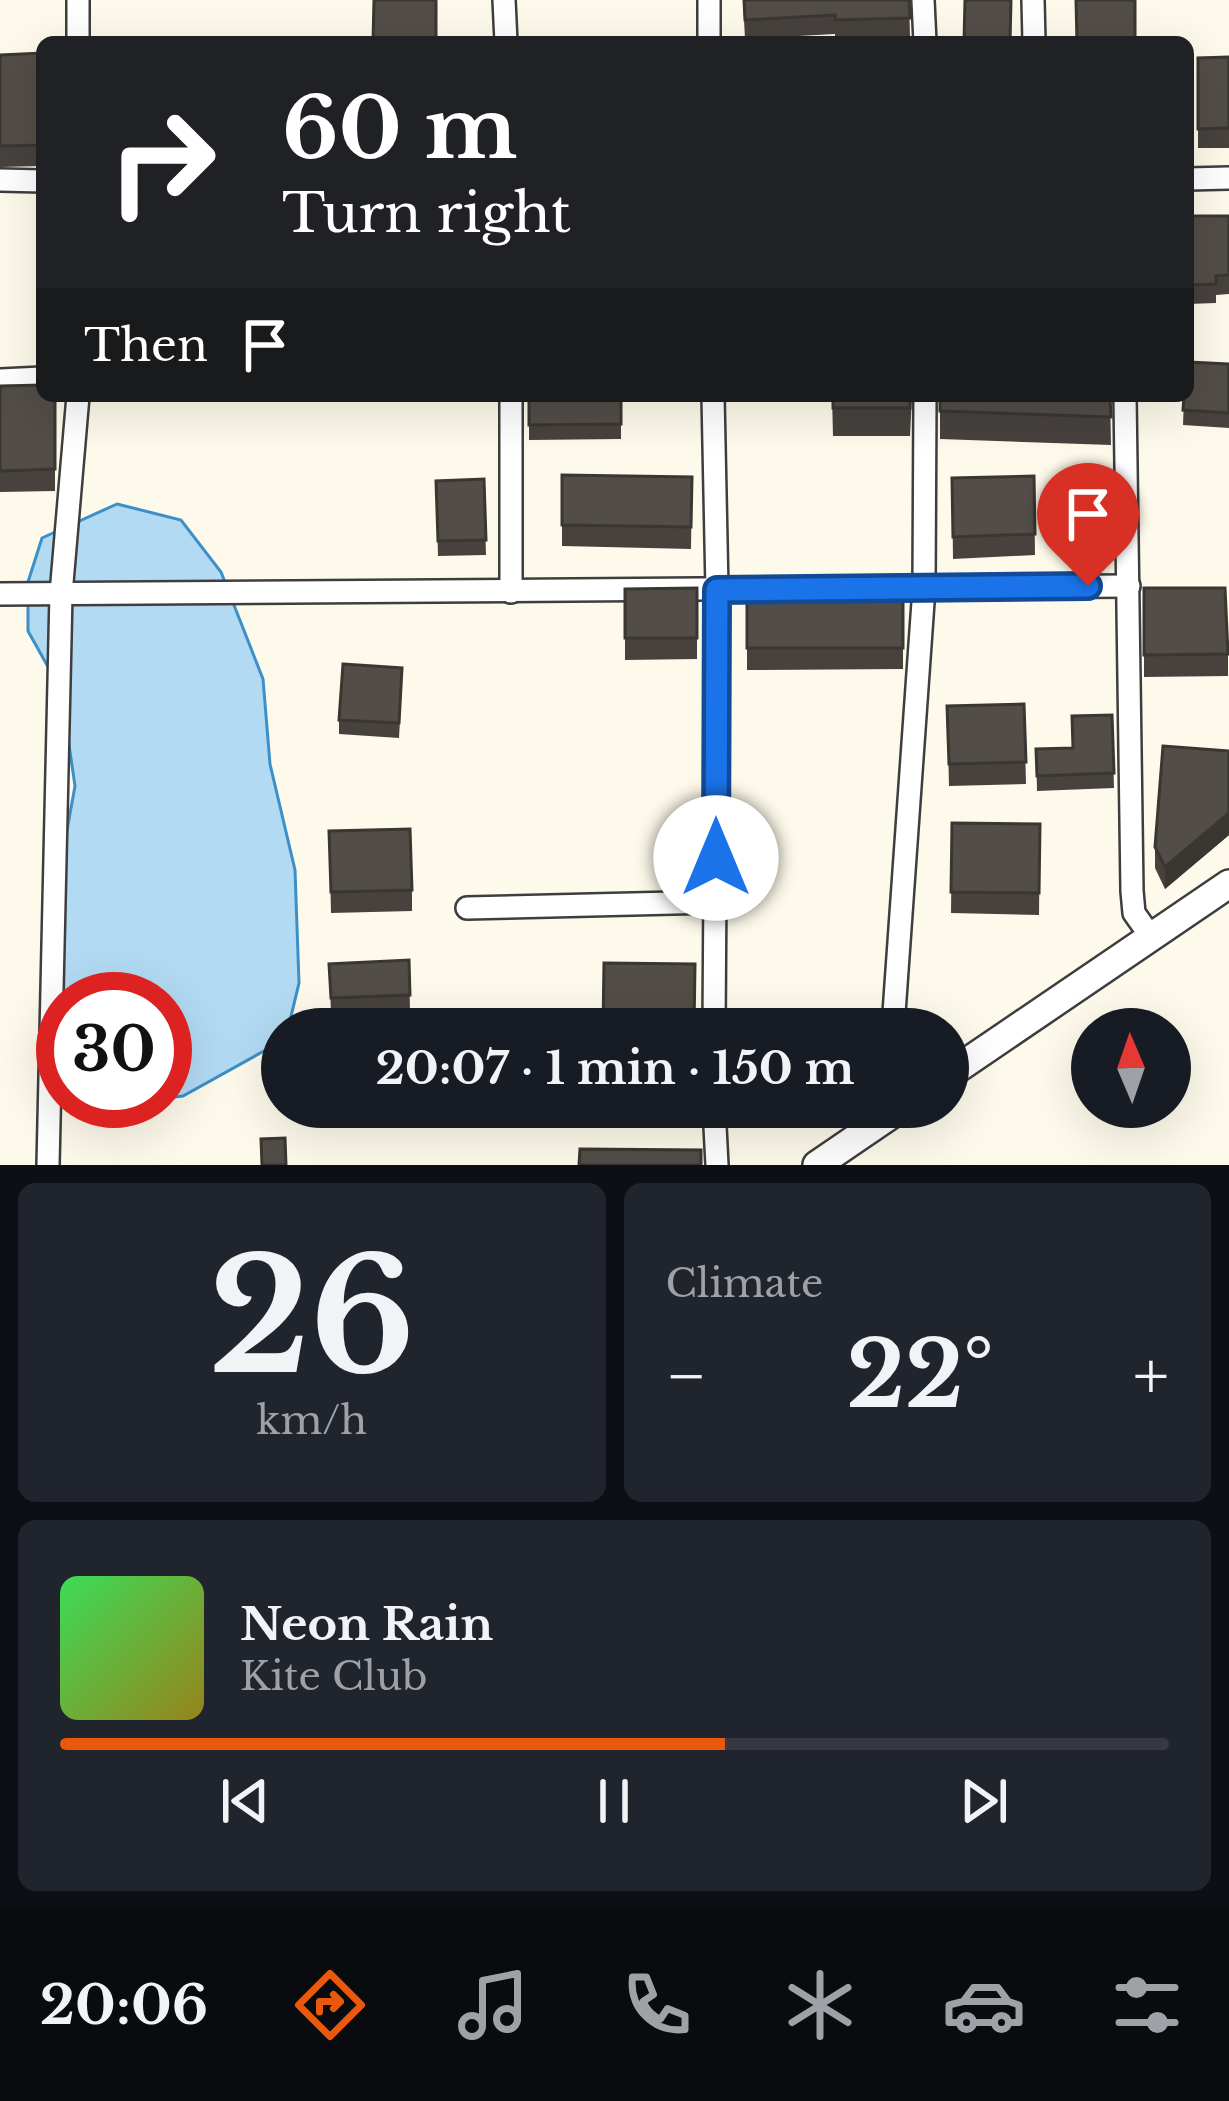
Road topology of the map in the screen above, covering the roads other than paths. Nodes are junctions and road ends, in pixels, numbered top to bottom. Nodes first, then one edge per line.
1 (78, 0) edge
2 (505, 0) edge
3 (709, 0) edge
4 (923, 0) edge
5 (1033, 0) edge
6 (78, 36) edge
7 (506, 36) edge
8 (709, 36) edge
9 (925, 36) edge
10 (1034, 36) edge
11 (1229, 178) edge
12 (1194, 179) edge
13 (0, 180) edge
14 (36, 181) edge
15 (36, 378) edge
16 (0, 380) edge
17 (77, 402) edge
18 (511, 402) edge
19 (713, 402) edge
20 (925, 402) edge
21 (1125, 402) edge
22 (1129, 586) junction
23 (924, 588) junction
24 (717, 590) junction
25 (511, 592) junction
26 (61, 593) junction
27 (0, 594) edge
28 (1229, 884) edge
29 (716, 902) junction
30 (467, 908) dead end
31 (1151, 937) junction
32 (714, 1008) edge
33 (894, 1008) edge
34 (969, 1062) edge
35 (715, 1128) edge
36 (871, 1128) edge
37 (48, 1165) edge
38 (717, 1165) edge
39 (817, 1165) edge

1 - 6 street
2 - 7 street
3 - 8 street
4 - 9 street
5 - 10 street
11 - 12 street
13 - 14 street
15 - 16 street
17 - 26 street
18 - 25 street
19 - 24 street
20 - 23 street
21 - 22 street
22 - 23 street
22 - 31 street
23 - 24 street
23 - 33 street
24 - 25 street
24 - 29 street
25 - 26 street
26 - 27 street
26 - 37 street
28 - 31 street
29 - 30 street
29 - 32 street
31 - 34 street
35 - 38 street
36 - 39 street

